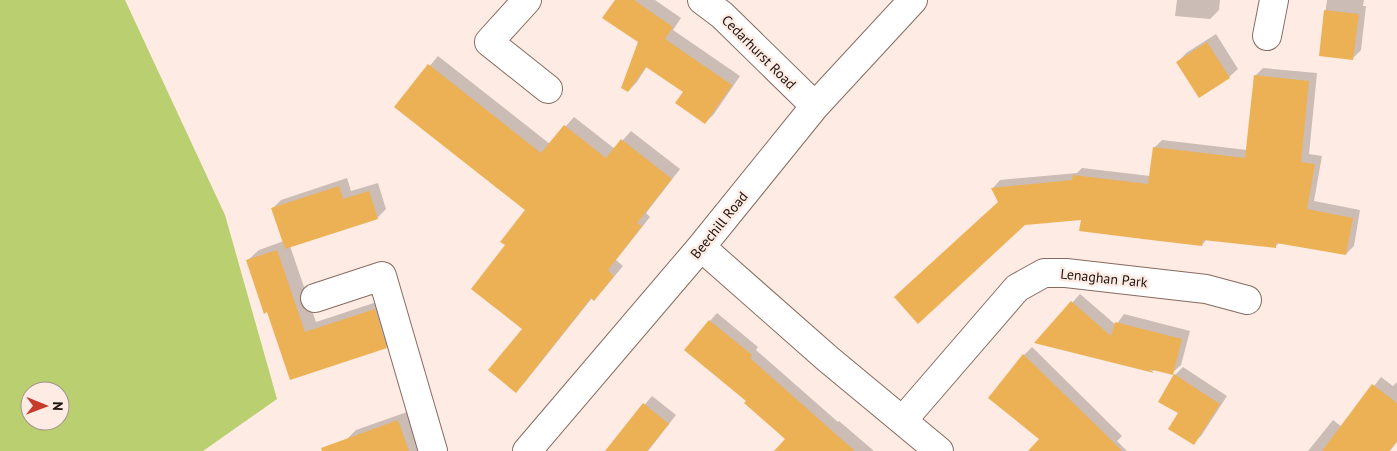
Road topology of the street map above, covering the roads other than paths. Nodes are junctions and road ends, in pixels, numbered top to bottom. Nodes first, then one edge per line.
1 (527, 0) edge
2 (913, 0) edge
3 (1274, 0) edge
4 (720, 5) edge
5 (1267, 36) dead end
6 (548, 89) dead end
7 (815, 106) junction
8 (701, 247) junction
9 (316, 298) dead end
10 (1247, 300) dead end
11 (903, 420) junction
12 (433, 451) edge
13 (527, 451) edge
14 (939, 451) edge

1 - 6 street
2 - 7 street, Beechill Road
3 - 5 street
4 - 7 street, Cedarhurst Road
7 - 8 street, Beechill Road
8 - 11 street
8 - 13 street, Beechill Road
9 - 12 street
10 - 11 street, Lenaghan Park
11 - 14 street

